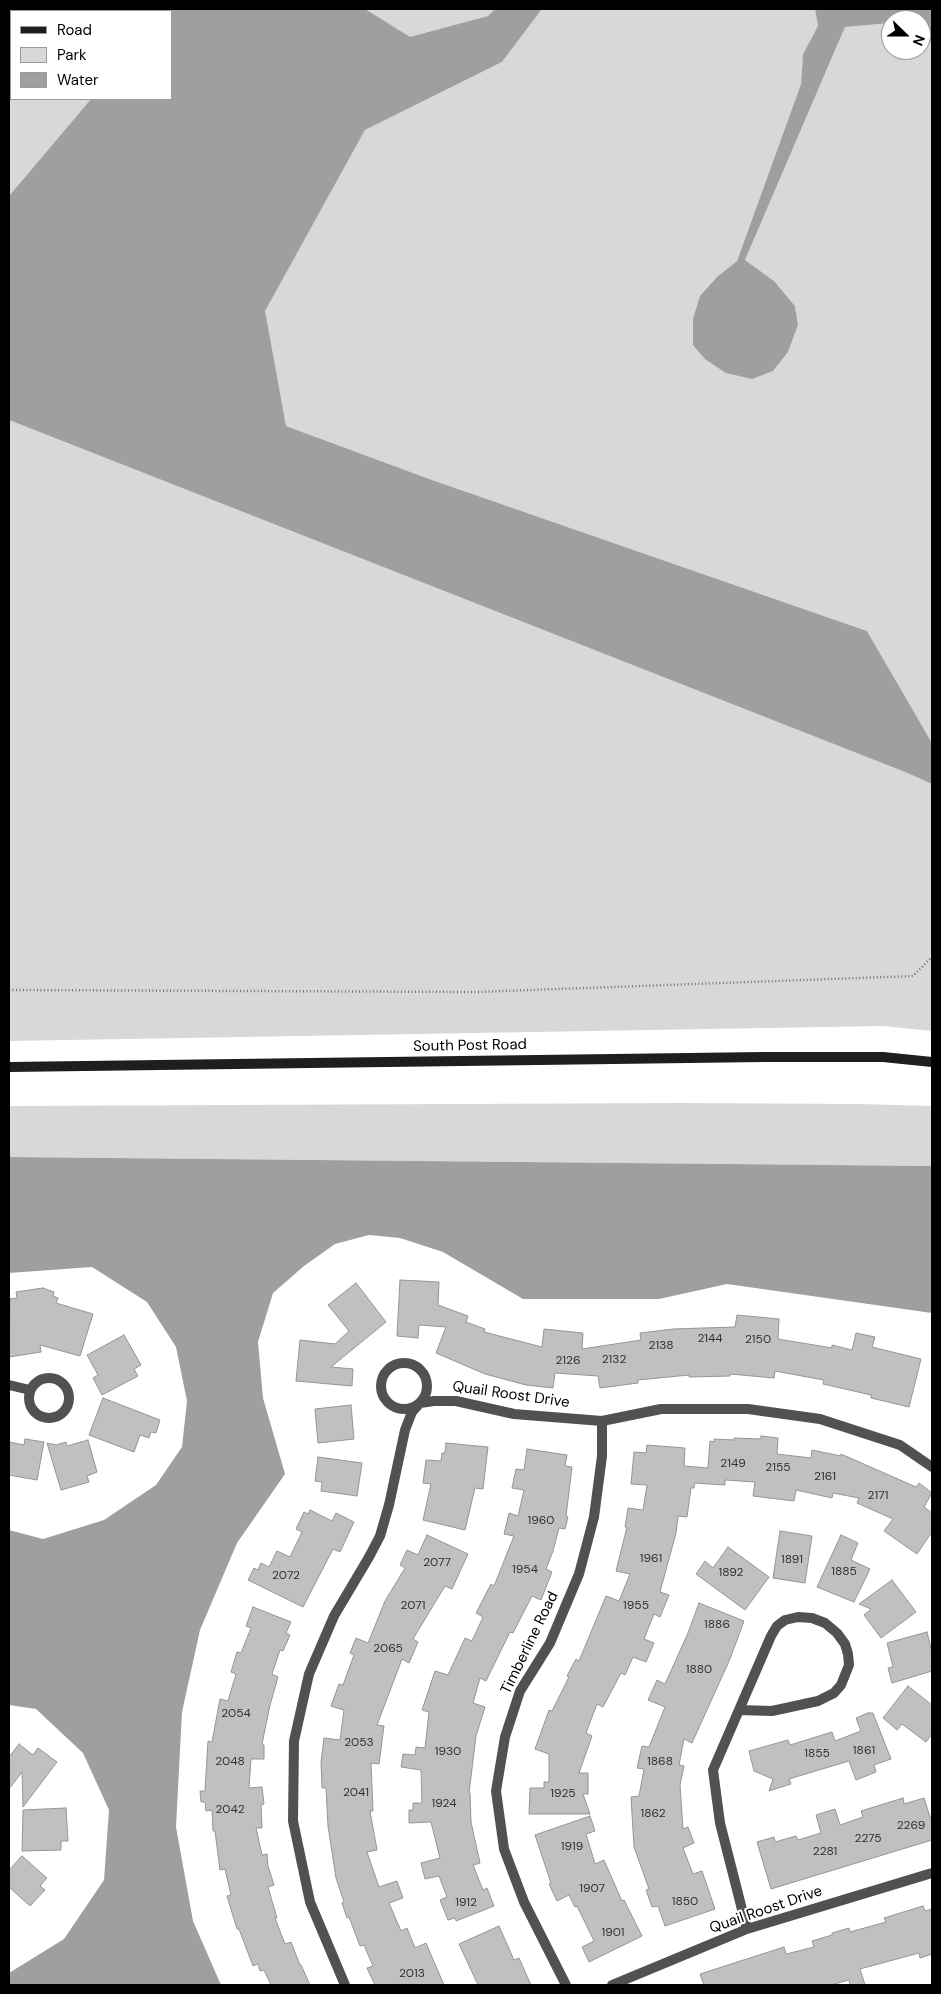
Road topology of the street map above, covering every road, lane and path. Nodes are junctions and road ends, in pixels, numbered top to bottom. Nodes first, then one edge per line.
1 (932, 957) edge
2 (9, 990) edge
3 (932, 1062) edge
4 (9, 1067) edge
5 (9, 1385) edge
6 (30, 1390) junction
7 (420, 1403) junction
8 (602, 1421) junction
9 (932, 1467) edge
10 (740, 1710) junction
11 (932, 1873) edge
12 (748, 1929) junction
13 (345, 1985) edge
14 (566, 1985) edge
15 (612, 1985) edge

1 - 2 path
3 - 4 street, South Post Road
5 - 6 street
6 - 6 street
7 - 7 street
7 - 8 street, Quail Roost Drive
7 - 13 street
8 - 9 street, Quail Roost Drive
8 - 14 street, Timberline Road
10 - 10 street
10 - 12 street
11 - 12 street, Quail Roost Drive
12 - 15 street, Quail Roost Drive

